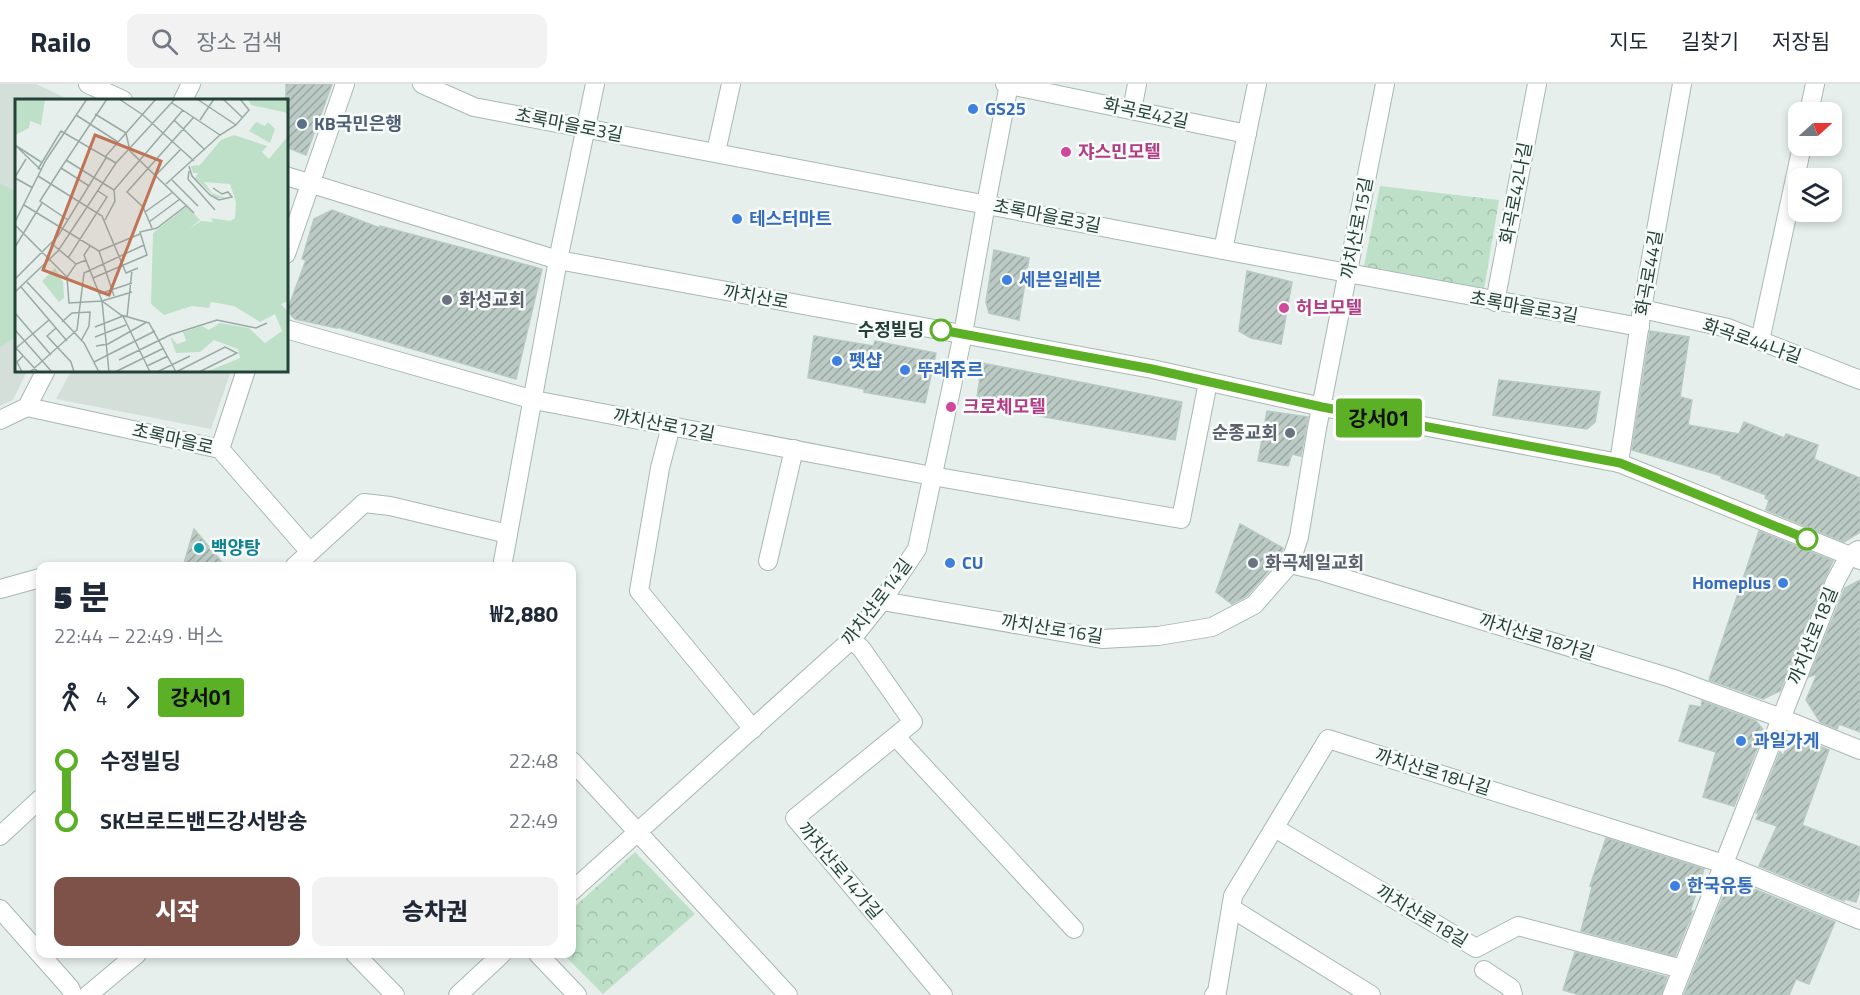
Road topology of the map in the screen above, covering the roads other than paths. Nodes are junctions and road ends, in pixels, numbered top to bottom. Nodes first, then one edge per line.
1 (88, 84) edge
2 (191, 84) edge
3 (345, 84) edge
4 (422, 84) edge
5 (595, 84) edge
6 (731, 84) edge
7 (1008, 84) edge
8 (1137, 84) edge
9 (1257, 84) edge
10 (1385, 84) edge
11 (1537, 84) edge
12 (1682, 84) edge
13 (1815, 84) edge
14 (457, 91) edge
15 (121, 99) edge
16 (184, 99) edge
17 (1811, 102) edge
18 (1132, 110) junction
19 (586, 129) junction
20 (1247, 135) junction
21 (716, 152) junction
22 (1800, 156) edge
23 (288, 177) edge
24 (311, 185) junction
25 (986, 204) junction
26 (288, 248) edge
27 (1223, 250) junction
28 (558, 260) junction
29 (1348, 274) junction
30 (1495, 302) junction
31 (1641, 318) junction
32 (288, 330) edge
33 (963, 334) junction
34 (1760, 341) junction
35 (45, 372) edge
36 (245, 372) edge
37 (1860, 380) edge
38 (1208, 382) junction
39 (534, 400) junction
40 (27, 407) junction
41 (1322, 407) junction
42 (0, 420) edge
43 (671, 426) junction
44 (220, 449) junction
45 (794, 450) junction
46 (1620, 463) junction
47 (932, 476) junction
48 (508, 534) junction
49 (310, 552) junction
50 (1856, 555) edge
51 (768, 561) dead end
52 (299, 562) edge
53 (503, 562) edge
54 (1290, 564) junction
55 (36, 579) edge
56 (0, 589) edge
57 (882, 601) junction
58 (851, 640) junction
59 (1781, 718) junction
60 (753, 729) junction
61 (896, 737) junction
62 (1860, 750) edge
63 (576, 765) edge
64 (36, 803) edge
65 (1275, 828) junction
66 (637, 832) junction
67 (0, 836) edge
68 (1724, 864) junction
69 (576, 887) edge
70 (1231, 908) junction
71 (0, 909) edge
72 (1860, 920) edge
73 (1074, 929) dead end
74 (36, 950) edge
75 (43, 958) edge
76 (132, 958) edge
77 (359, 958) edge
78 (498, 958) edge
79 (542, 958) edge
80 (1682, 969) junction
81 (1484, 970) dead end
82 (1217, 994) edge
83 (73, 995) edge
84 (88, 995) edge
85 (395, 995) edge
86 (458, 995) edge
87 (577, 995) edge
88 (788, 995) edge
89 (943, 995) edge
90 (1371, 995) edge
91 (1513, 995) edge
92 (1672, 995) edge

1 - 15 street
2 - 16 street
3 - 24 street
4 - 14 street, 초록마을로3길
5 - 19 street
6 - 21 street
7 - 18 street, 화곡로42길
7 - 25 street, 화곡로42길
8 - 18 street
9 - 20 street
10 - 29 street, 까치산로15길
11 - 30 street, 화곡로42나길
12 - 31 street, 화곡로44길
13 - 17 street
14 - 19 street, 초록마을로3길
18 - 20 street, 화곡로42길
19 - 21 street, 초록마을로3길
19 - 28 street
20 - 27 street
21 - 25 street, 초록마을로3길
22 - 34 street
23 - 24 street, 까치산로
24 - 26 street
24 - 28 street, 까치산로
25 - 27 street, 초록마을로3길
25 - 33 street, 화곡로42길
27 - 29 street, 초록마을로3길
28 - 33 street, 까치산로
28 - 39 street
29 - 30 street, 초록마을로3길
29 - 41 street, 까치산로15길
30 - 31 street, 초록마을로3길
31 - 34 street, 화곡로44나길
31 - 46 street, 화곡로44길
32 - 39 street, 까치산로12길
33 - 38 street, 까치산로
33 - 47 street, 까치산로14길
34 - 37 street, 화곡로44나길
35 - 40 street
36 - 44 street
38 - 41 street, 까치산로
38 - 47 street
39 - 43 street, 까치산로12길
39 - 48 street
40 - 42 street
40 - 44 street, 초록마을로
41 - 46 street, 까치산로
41 - 54 street, 까치산로16길
43 - 45 street, 까치산로12길
43 - 60 street
44 - 49 street, 초록마을로
45 - 47 street, 까치산로12길
45 - 51 street
46 - 50 street, 까치산로
47 - 57 street, 까치산로14길
48 - 49 street
48 - 53 street
49 - 52 street
50 - 59 street, 까치산로18길
54 - 57 street, 까치산로16길
54 - 59 street, 까치산로18가길
55 - 56 street
57 - 58 street, 까치산로14길
58 - 60 street, 까치산로14길
58 - 61 street, 까치산로14가길
59 - 62 street
59 - 68 street, 까치산로18길
60 - 66 street, 까치산로14길
61 - 73 street
61 - 89 street, 까치산로14가길
63 - 66 street
64 - 67 street
65 - 68 street, 까치산로18나길
65 - 70 street, 까치산로18나길
65 - 80 street, 까치산로18길
66 - 69 street, 까치산로14길
66 - 88 street
68 - 72 street
68 - 80 street, 까치산로18길
70 - 82 street, 까치산로18나길
70 - 90 street
71 - 74 street
75 - 83 street
76 - 84 street
77 - 85 street
78 - 86 street
79 - 87 street
80 - 92 street, 까치산로18길
81 - 91 street

